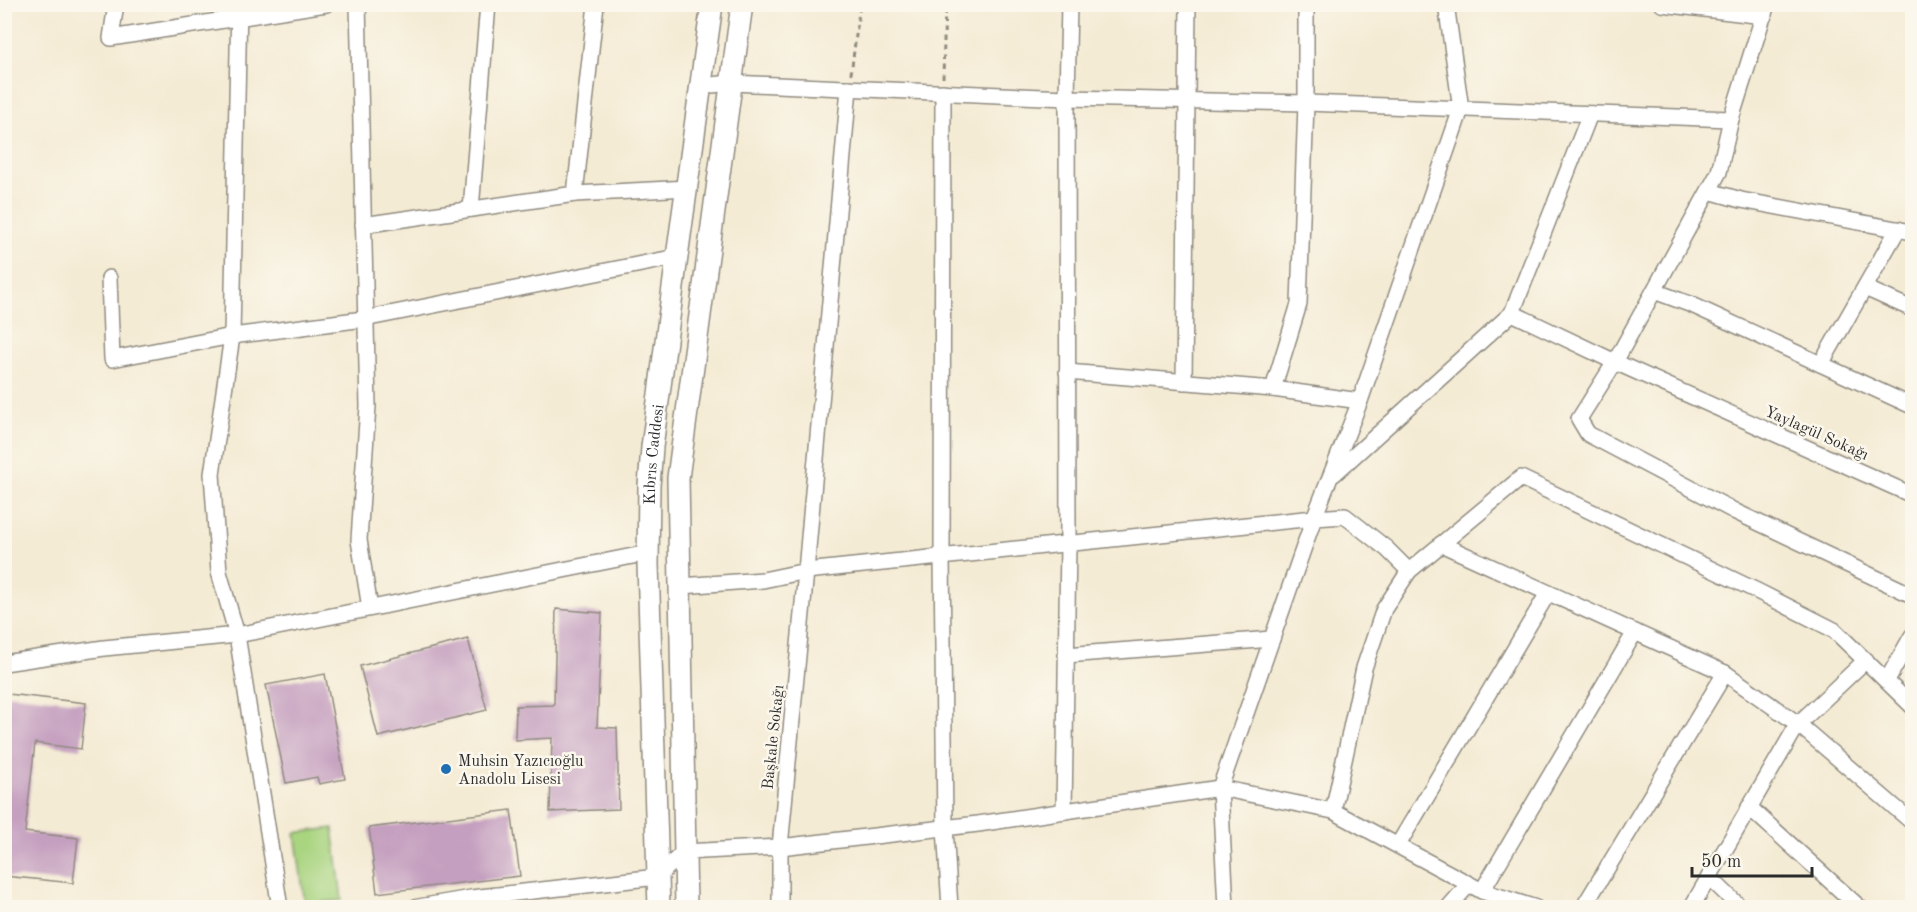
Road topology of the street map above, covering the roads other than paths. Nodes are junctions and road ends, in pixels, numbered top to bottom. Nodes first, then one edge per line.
1 (116, 4) edge
2 (326, 4) edge
3 (358, 4) edge
4 (488, 4) edge
5 (596, 4) edge
6 (712, 4) edge
7 (742, 4) edge
8 (1069, 4) edge
9 (1188, 4) edge
10 (1306, 4) edge
11 (1446, 4) edge
12 (1662, 4) edge
13 (1766, 10) edge
14 (239, 12) edge
15 (731, 83) junction
16 (702, 86) junction
17 (849, 88) junction
18 (943, 92) junction
19 (1067, 98) junction
20 (1187, 100) junction
21 (1306, 103) junction
22 (1461, 109) junction
23 (1590, 114) junction
24 (1731, 119) junction
25 (688, 188) junction
26 (1709, 191) junction
27 (575, 194) junction
28 (471, 209) junction
29 (363, 225) junction
30 (1905, 230) edge
31 (677, 257) junction
32 (109, 278) dead end
33 (1865, 288) junction
34 (1654, 291) junction
35 (1912, 309) edge
36 (1512, 313) junction
37 (364, 319) junction
38 (232, 336) junction
39 (1615, 362) junction
40 (1821, 364) junction
41 (1067, 372) junction
42 (1184, 382) junction
43 (1273, 389) junction
44 (1360, 401) junction
45 (1912, 406) edge
46 (1330, 478) junction
47 (1912, 495) edge
48 (1314, 518) junction
49 (1068, 544) junction
50 (1441, 544) junction
51 (648, 553) junction
52 (942, 557) junction
53 (806, 571) junction
54 (1409, 571) junction
55 (681, 586) junction
56 (1548, 593) junction
57 (1912, 595) edge
58 (370, 608) junction
59 (1635, 633) junction
60 (237, 635) junction
61 (1912, 636) edge
62 (1272, 639) junction
63 (1066, 655) junction
64 (1866, 660) junction
65 (4, 663) edge
66 (1725, 673) junction
67 (1887, 680) junction
68 (1912, 706) edge
69 (1798, 724) junction
70 (1220, 788) junction
71 (1749, 807) junction
72 (1333, 810) junction
73 (1064, 811) junction
74 (1912, 822) edge
75 (945, 827) junction
76 (1398, 845) junction
77 (780, 848) junction
78 (684, 852) junction
79 (657, 877) junction
80 (1709, 877) junction
81 (1476, 887) junction
82 (280, 908) edge
83 (412, 908) edge
84 (659, 908) edge
85 (686, 908) edge
86 (780, 908) edge
87 (950, 908) edge
88 (1226, 908) edge
89 (1448, 908) edge
90 (1536, 908) edge
91 (1583, 908) edge
92 (1691, 908) edge
93 (1741, 908) edge
94 (1860, 908) edge

1 - 14 street
2 - 14 street
3 - 29 street
4 - 28 street
5 - 27 street
6 - 16 main road, Kıbrıs Caddesi
7 - 15 main road
8 - 19 street
9 - 20 street
10 - 21 street
11 - 22 street
12 - 13 street
13 - 24 street
14 - 38 street
15 - 16 street
15 - 17 street
15 - 55 main road
16 - 25 main road, Kıbrıs Caddesi
17 - 18 street
17 - 53 street, Başkale Sokağı
18 - 19 street
18 - 52 street
19 - 20 street
19 - 41 street
20 - 21 street
20 - 42 street
21 - 22 street
21 - 43 street
22 - 23 street
22 - 44 street
23 - 24 street
23 - 36 street
24 - 26 street
25 - 27 street
25 - 31 main road, Kıbrıs Caddesi
26 - 30 street
26 - 34 street
27 - 28 street
28 - 29 street
29 - 37 street
30 - 33 street
31 - 37 street
31 - 51 main road, Kıbrıs Caddesi
32 - 38 street
33 - 35 street
33 - 40 street
34 - 39 street
34 - 40 street
36 - 39 street, Yaylagül Sokağı
36 - 46 street
37 - 38 street
37 - 58 street
38 - 60 street
39 - 47 street, Yaylagül Sokağı
39 - 57 street
40 - 45 street
41 - 42 street
41 - 49 street
42 - 43 street
43 - 44 street
44 - 46 street
46 - 48 street
48 - 49 street
48 - 54 street
48 - 62 street
49 - 52 street
49 - 63 street
50 - 54 street
50 - 56 street
50 - 64 street
51 - 58 street
51 - 79 main road, Kıbrıs Caddesi
52 - 53 street
52 - 75 street
53 - 55 street
53 - 77 street, Başkale Sokağı
54 - 72 street
55 - 78 main road
56 - 59 street
56 - 76 street
58 - 60 street
59 - 66 street
59 - 81 street
60 - 65 street
60 - 82 street
61 - 67 street
62 - 63 street
62 - 70 street
63 - 73 street
64 - 67 street
64 - 69 street
66 - 69 street
66 - 91 street
67 - 68 street
69 - 71 street
69 - 74 street
70 - 72 street
70 - 73 street
70 - 88 street
71 - 80 street
71 - 94 street
72 - 76 street
73 - 75 street
75 - 77 street
75 - 87 street
76 - 81 street
77 - 78 street
77 - 86 street, Başkale Sokağı
78 - 79 street
78 - 85 main road
79 - 83 street
79 - 84 main road, Kıbrıs Caddesi
80 - 92 street
80 - 93 street
81 - 89 street
81 - 90 street

